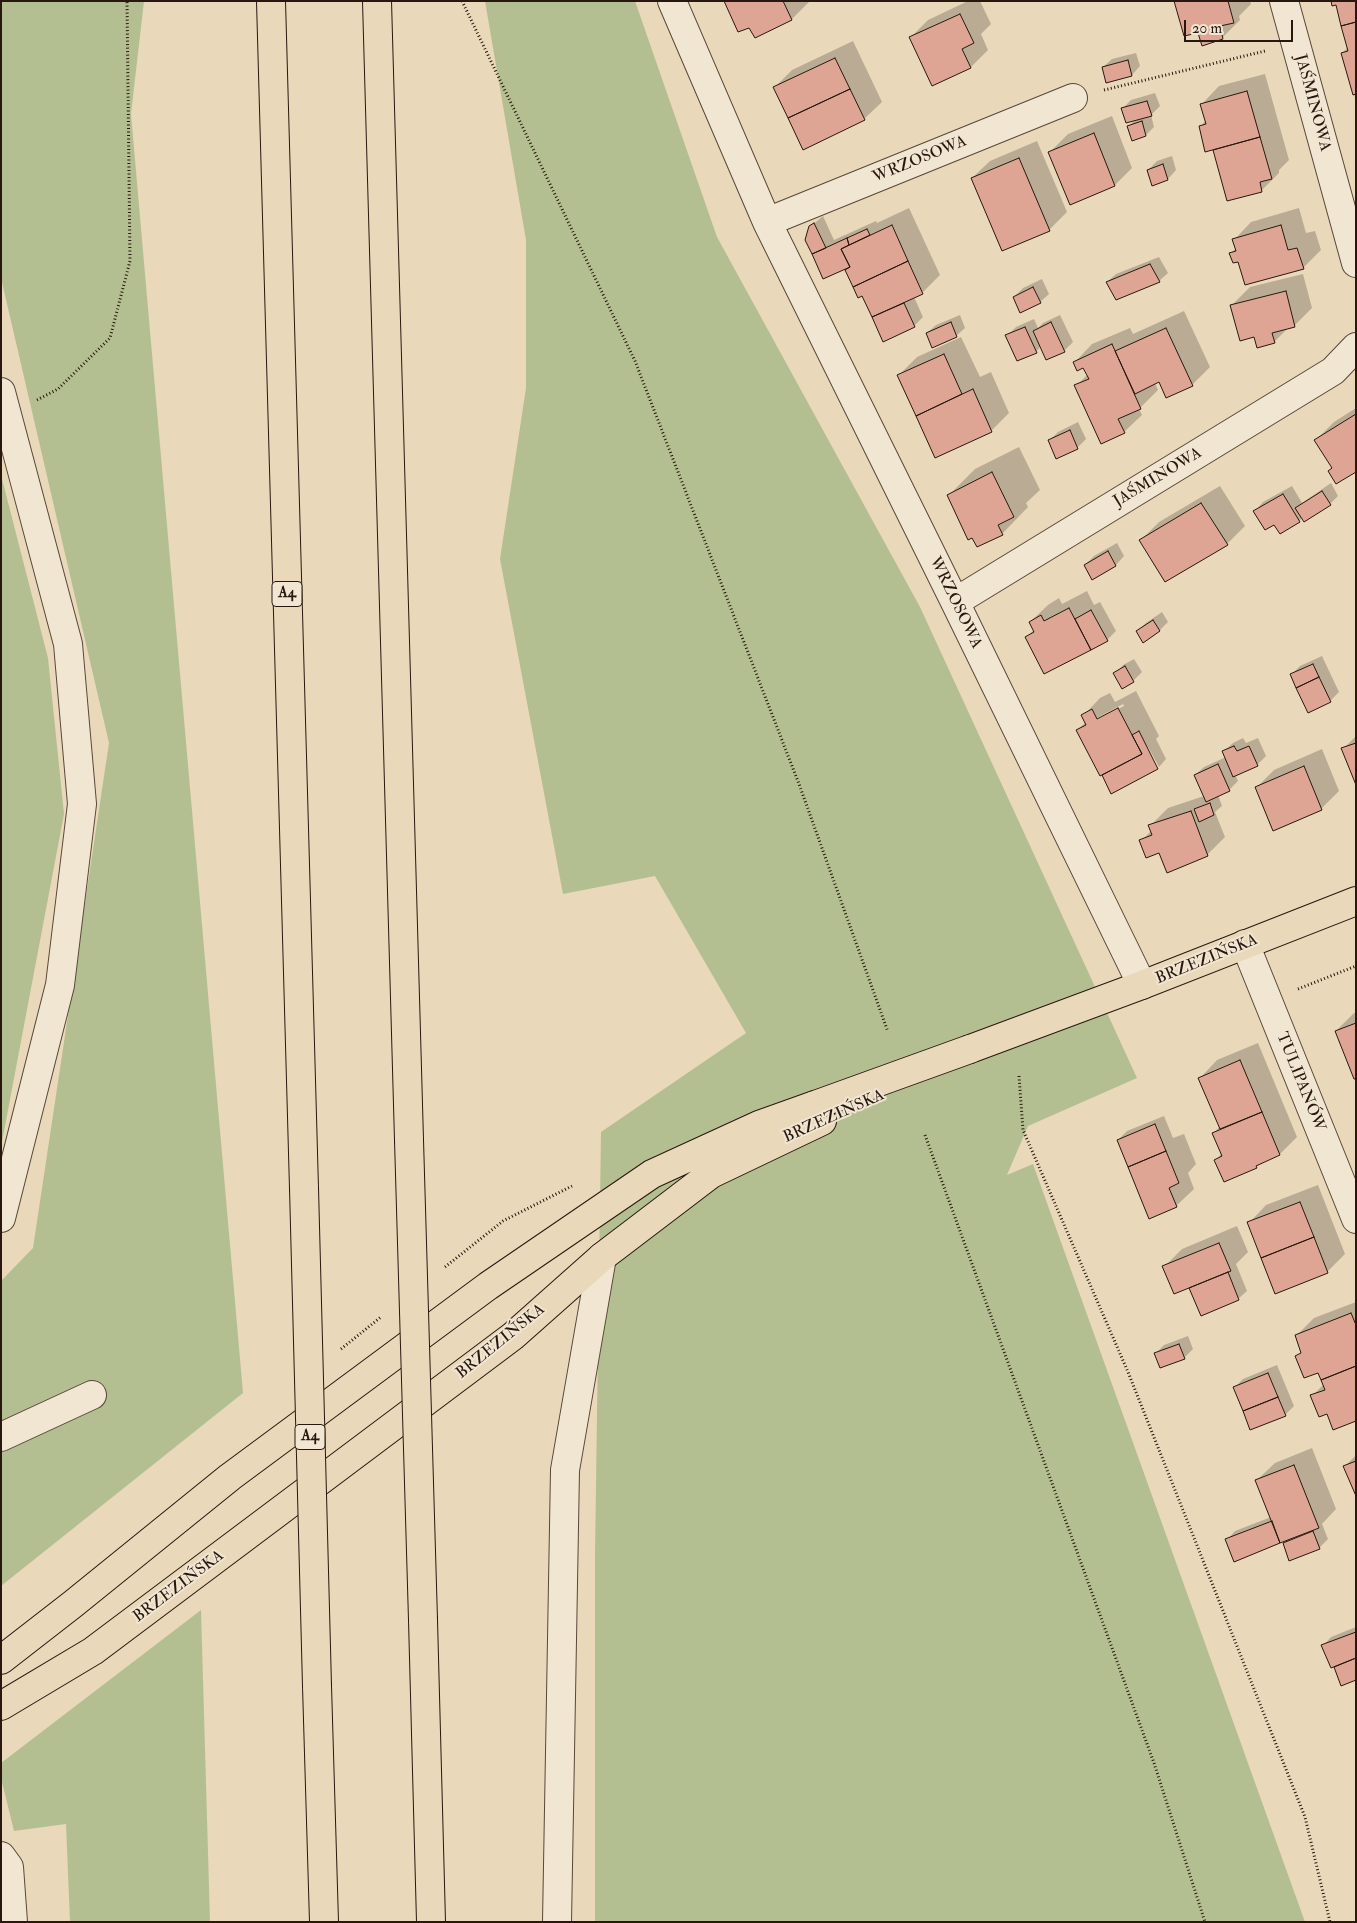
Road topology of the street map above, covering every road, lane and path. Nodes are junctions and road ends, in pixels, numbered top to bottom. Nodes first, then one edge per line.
1 (127, 1) edge
2 (271, 1) edge
3 (377, 1) edge
4 (462, 1) edge
5 (672, 1) edge
6 (1284, 1) edge
7 (1295, 44) junction
8 (1074, 98) joint
9 (767, 222) junction
10 (1356, 263) edge
11 (1356, 347) edge
12 (4, 403) edge
13 (955, 602) junction
14 (1356, 901) edge
15 (1245, 944) junction
16 (1356, 966) edge
17 (1142, 985) junction
18 (1267, 1002) junction
19 (888, 1032) dead end
20 (1020, 1076) dead end
21 (818, 1113) junction
22 (925, 1135) dead end
23 (1353, 1205) edge
24 (1, 1218) edge
25 (602, 1257) junction
26 (92, 1395) dead end
27 (1, 1437) edge
28 (1, 1660) edge
29 (1, 1706) edge
30 (1, 1856) edge
31 (12, 1922) edge
32 (324, 1922) edge
33 (431, 1922) edge
34 (557, 1922) edge
35 (1204, 1922) edge
36 (1330, 1922) edge

1 - 12 path
2 - 32 main road, A4, bridge
3 - 33 main road, bridge
4 - 19 path
5 - 9 street, WRZOSOWA
6 - 7 street, JAŚMINOWA
7 - 8 path
7 - 10 street, JAŚMINOWA
8 - 9 street, WRZOSOWA
9 - 13 street, WRZOSOWA
11 - 13 street, JAŚMINOWA
12 - 24 street
13 - 17 street, WRZOSOWA
14 - 15 main road, BRZEZIŃSKA
15 - 17 main road, BRZEZIŃSKA
15 - 18 street, TULIPANÓW
16 - 18 path
17 - 21 main road, BRZEZIŃSKA
18 - 23 street, TULIPANÓW
20 - 36 path
21 - 25 main road, BRZEZIŃSKA
21 - 28 main road, BRZEZIŃSKA
22 - 35 path
25 - 29 main road, BRZEZIŃSKA
25 - 34 street
26 - 27 street
30 - 31 street

